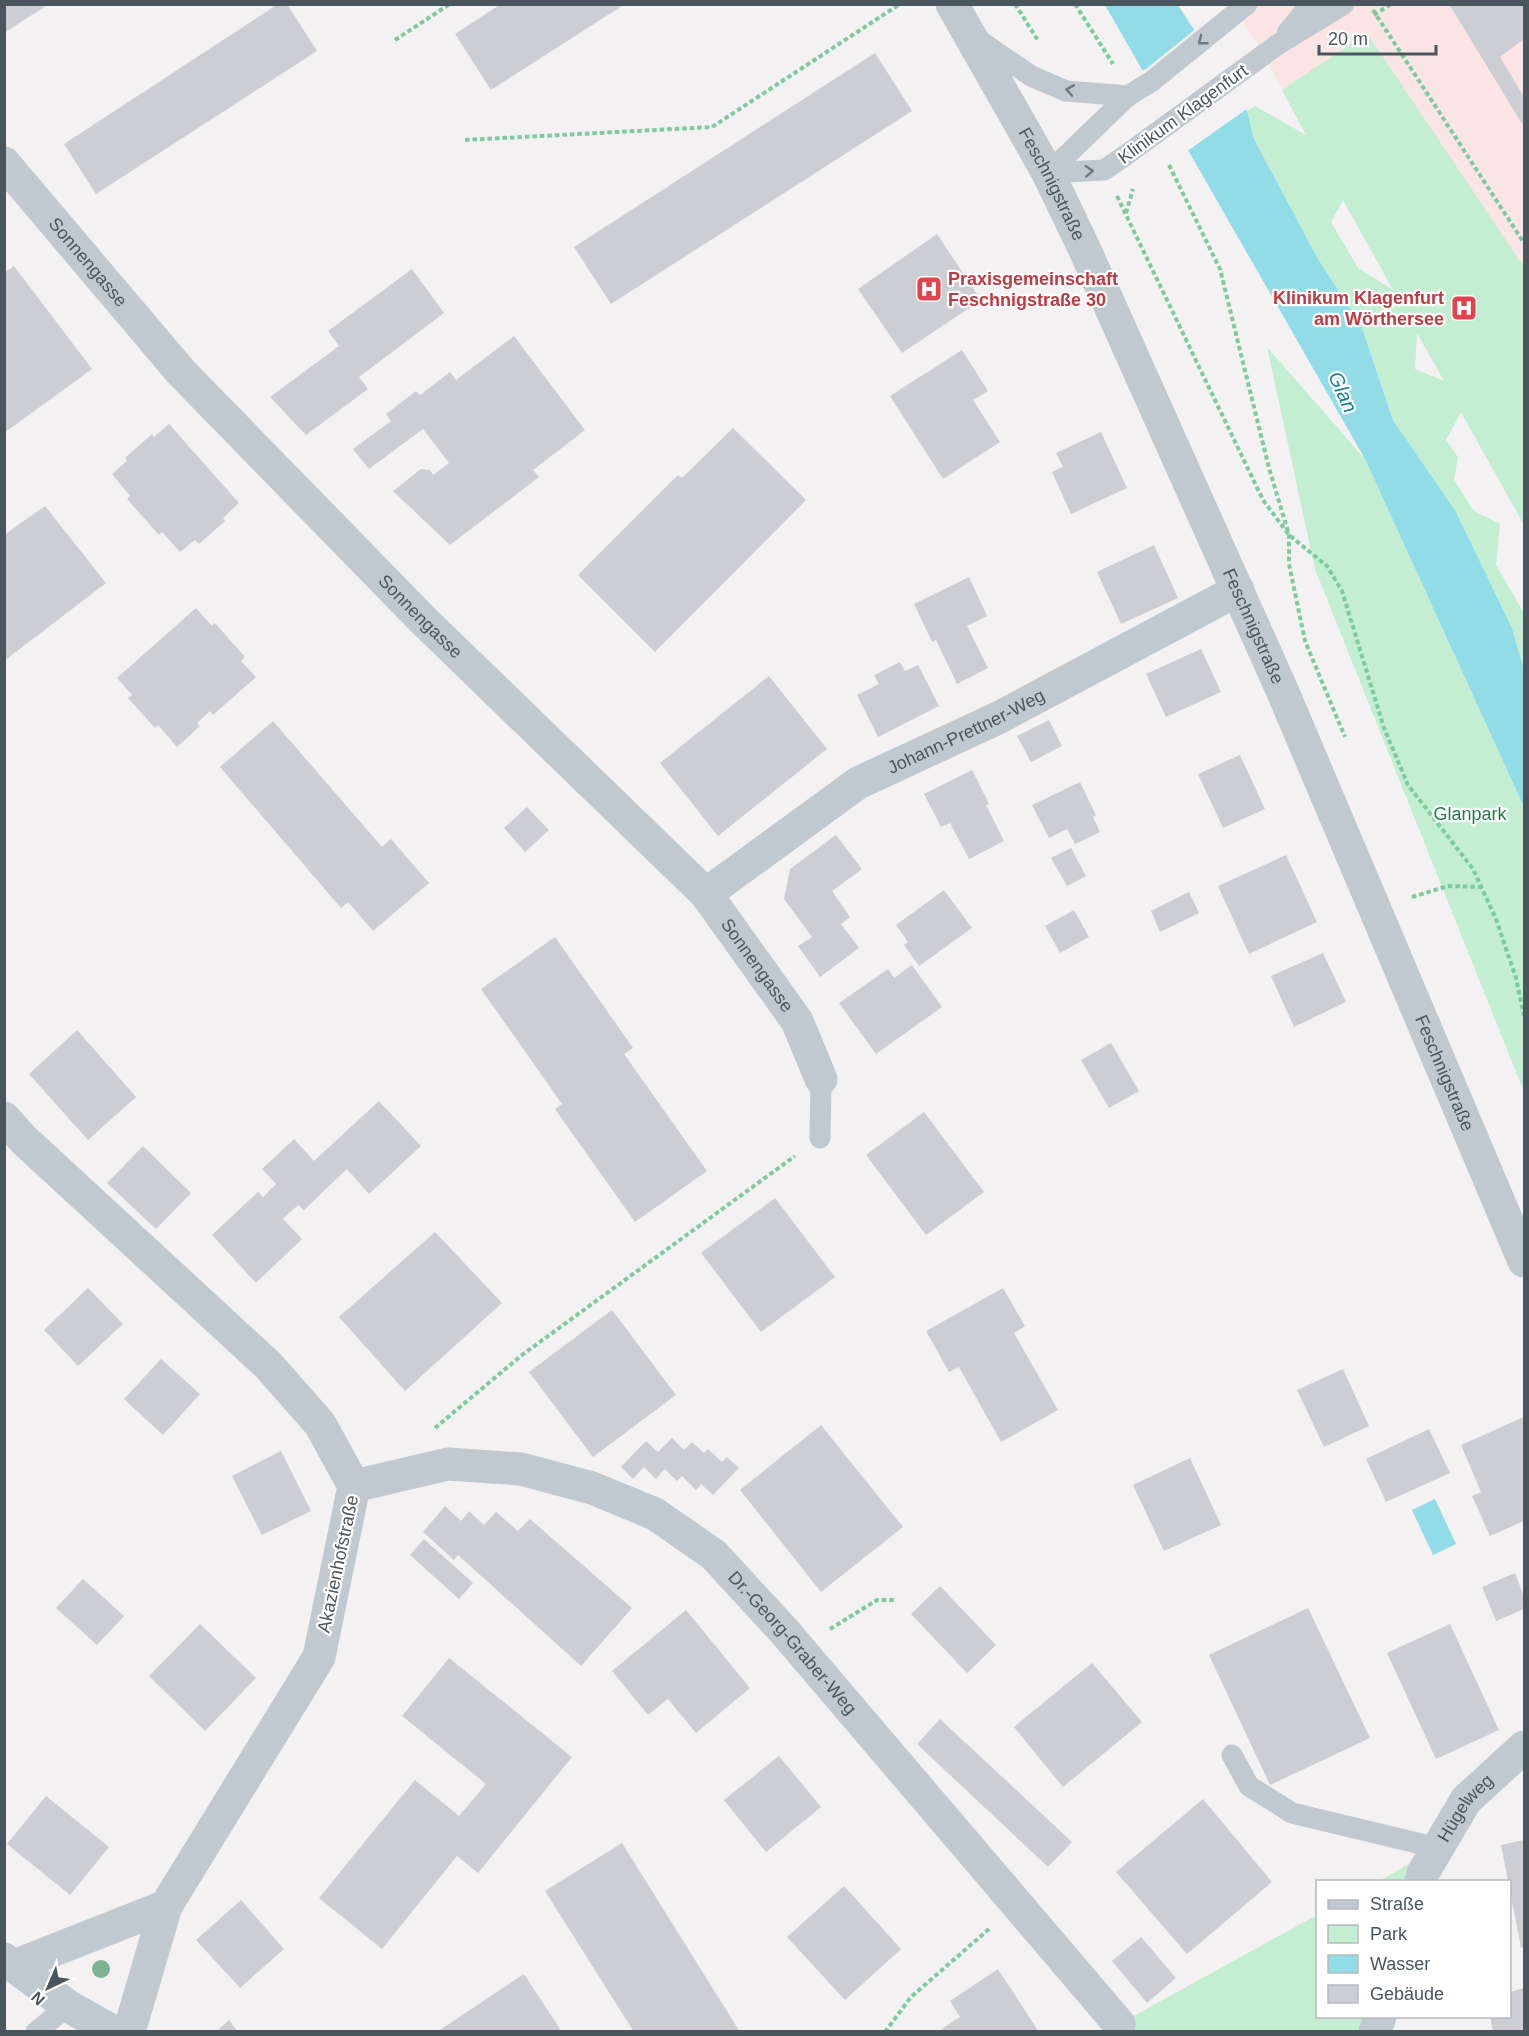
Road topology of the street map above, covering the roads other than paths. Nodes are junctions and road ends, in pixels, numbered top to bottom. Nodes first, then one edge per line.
1 (1247, 4) edge
2 (1311, 4) edge
3 (1344, 4) edge
4 (960, 18) edge
5 (1277, 45) junction
6 (1128, 96) junction
7 (4, 163) edge
8 (1048, 173) junction
9 (1238, 590) junction
10 (706, 894) junction
11 (821, 1079) joint
12 (4, 1118) edge
13 (820, 1138) road end
14 (1524, 1262) edge
15 (354, 1486) junction
16 (1524, 1747) edge
17 (1232, 1755) dead end
18 (1438, 1848) junction
19 (1421, 1880) edge
20 (166, 1906) junction
21 (9, 1962) edge
22 (68, 2006) junction
23 (1119, 2024) dead end
24 (36, 2031) edge
25 (114, 2031) edge
26 (129, 2031) edge

1 -> 6 lane, bridge
2 - 5 lane
3 - 5 lane
6 -> 4 lane
4 - 8 street, Feschnigstraße
8 -> 5 lane, Klinikum Klagenfurt, bridge
6 - 8 lane
7 - 10 street, Sonnengasse
8 - 9 street, Feschnigstraße
9 - 10 street, Johann-Prettner-Weg
9 - 14 street, Feschnigstraße
10 - 11 street, Sonnengasse
11 - 13 lane
12 - 15 street, Akazienhofstraße
15 - 20 street, Akazienhofstraße
15 - 23 street, Dr.-Georg-Graber-Weg
16 - 18 street, Hügelweg
17 - 18 lane
18 - 19 street, Hügelweg
20 - 21 street
20 - 26 street, Akazienhofstraße
21 - 22 street
22 - 24 lane
22 - 25 street

